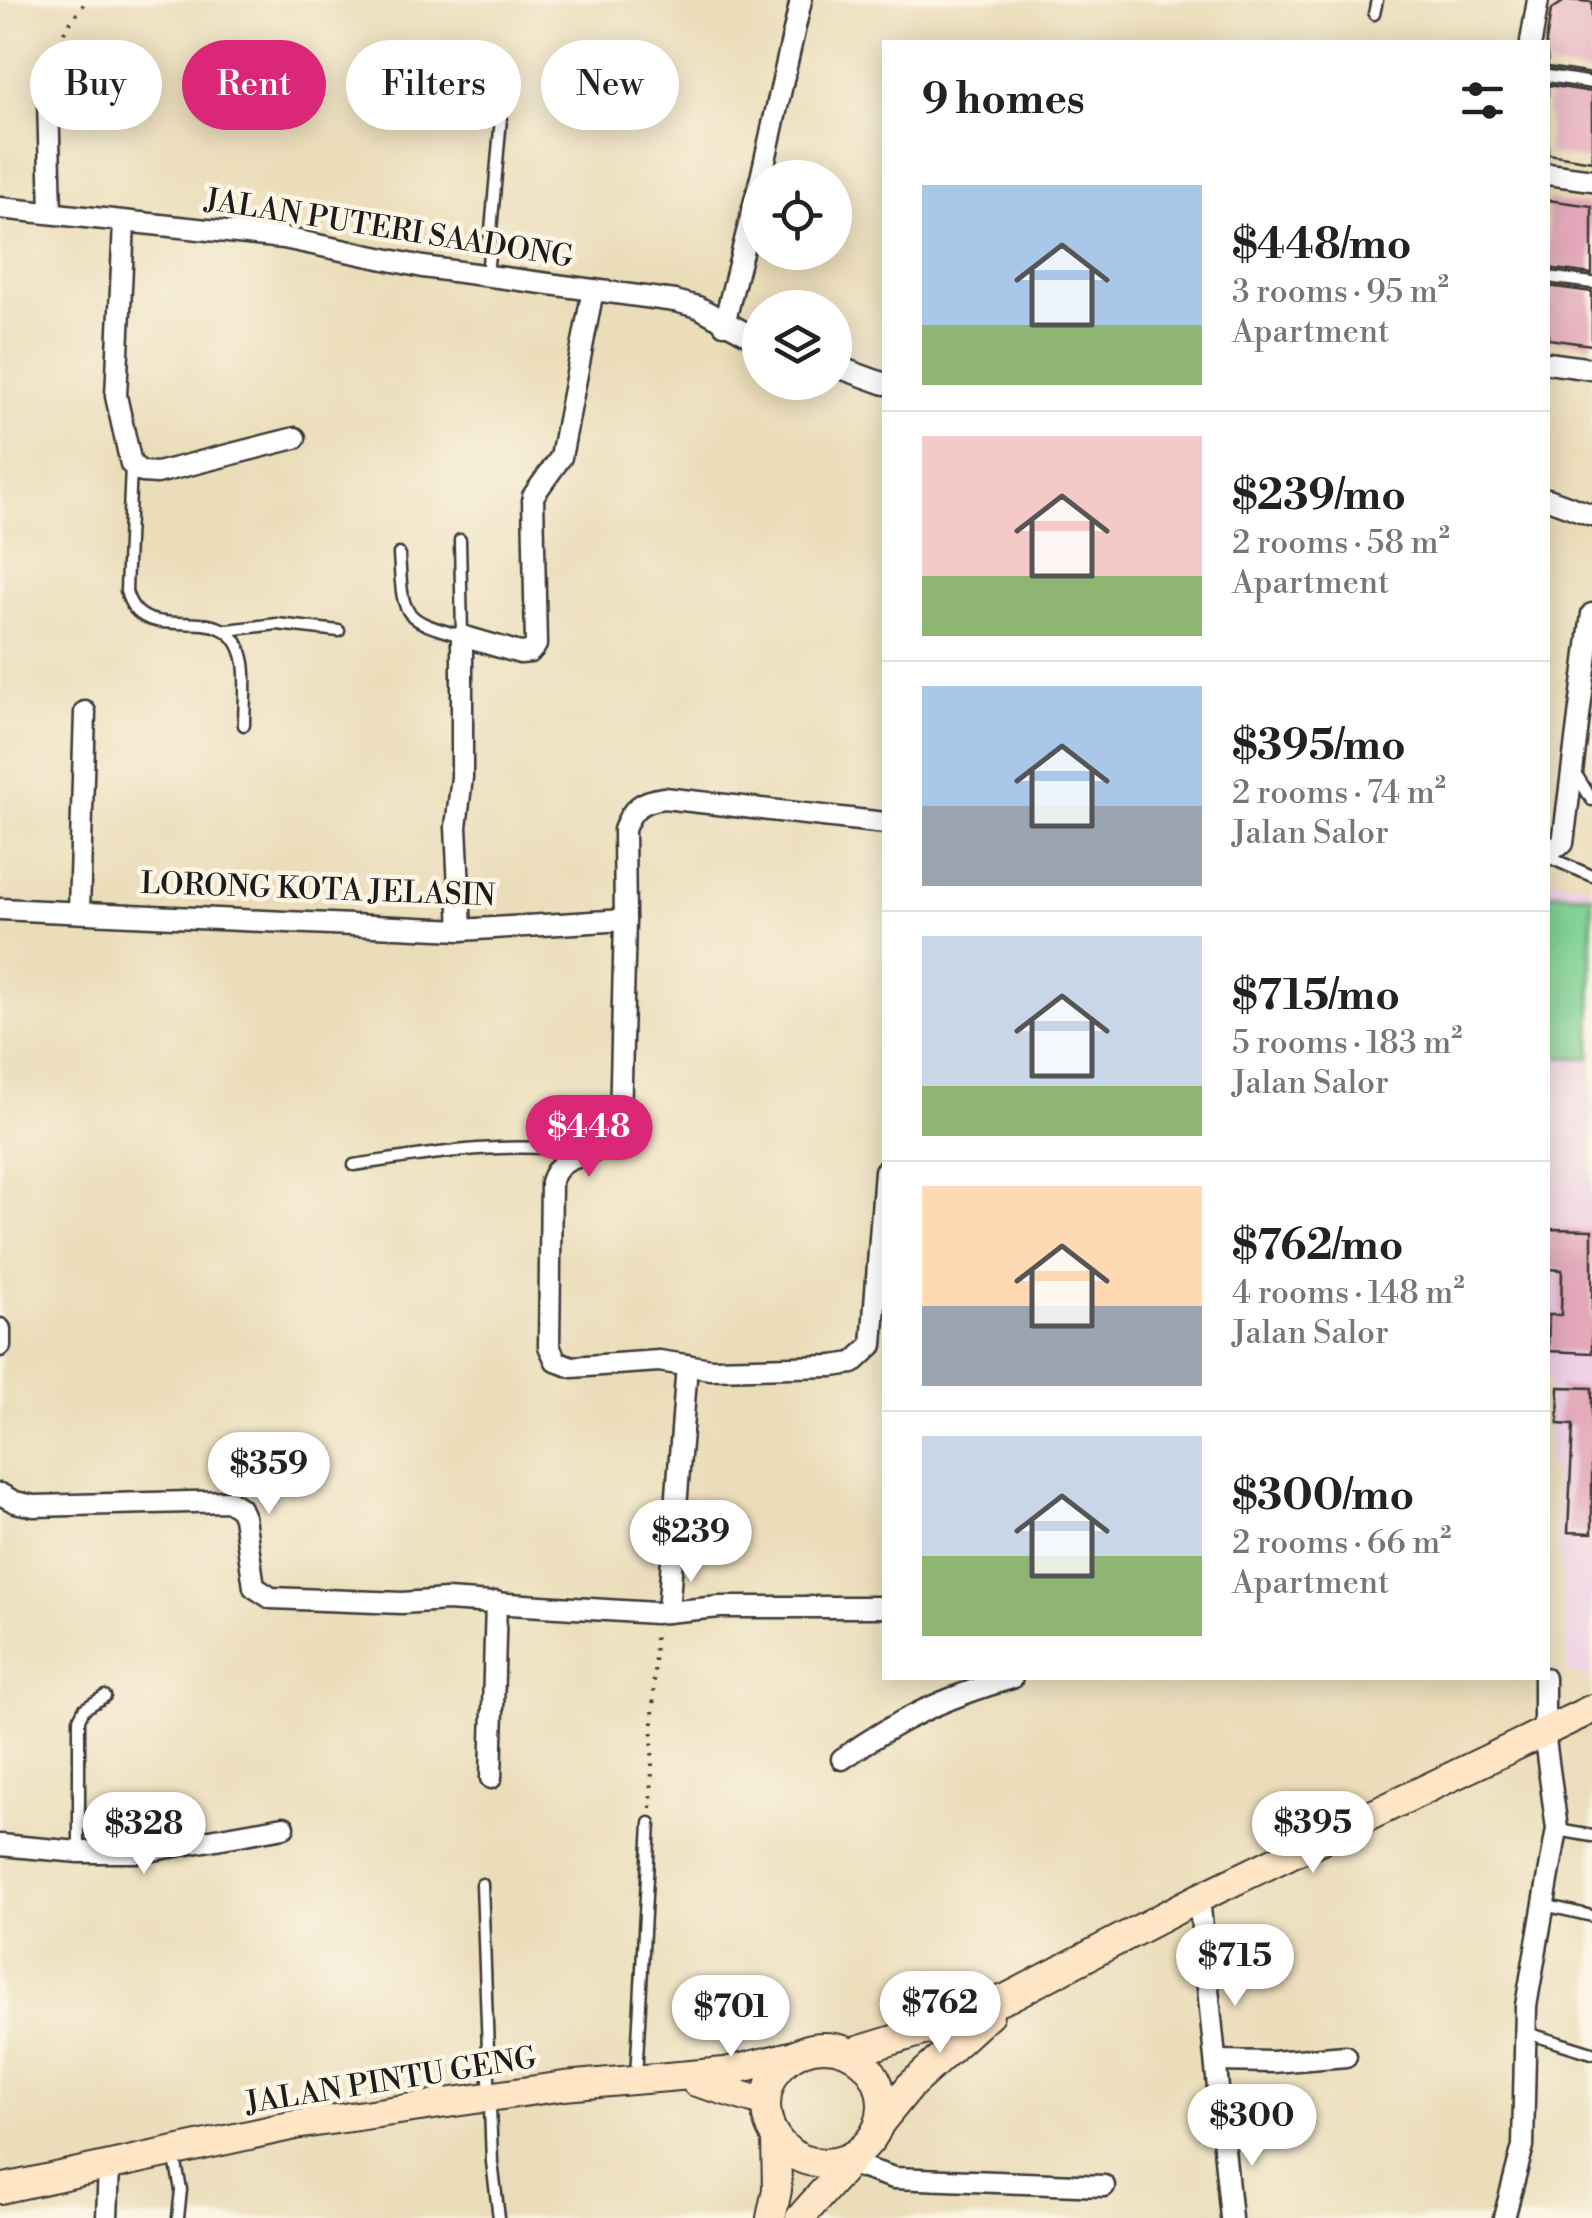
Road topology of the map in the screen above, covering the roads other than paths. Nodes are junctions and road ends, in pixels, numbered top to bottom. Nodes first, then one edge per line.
1 (801, 0) edge
2 (1376, 0) edge
3 (1538, 0) edge
4 (1374, 14) dead end
5 (1531, 40) edge
6 (1550, 76) edge
7 (1592, 83) edge
8 (49, 130) edge
9 (500, 130) edge
10 (764, 160) edge
11 (1550, 174) edge
12 (1592, 180) edge
13 (0, 208) edge
14 (51, 213) junction
15 (124, 222) junction
16 (742, 252) edge
17 (487, 276) junction
18 (1550, 277) edge
19 (1592, 283) edge
20 (593, 290) junction
21 (724, 324) junction
22 (742, 333) edge
23 (1550, 364) edge
24 (1592, 370) edge
25 (852, 372) edge
26 (882, 383) edge
27 (295, 438) dead end
28 (131, 464) junction
29 (1550, 500) edge
30 (1592, 516) edge
31 (460, 540) dead end
32 (399, 554) dead end
33 (1592, 614) edge
34 (226, 630) junction
35 (338, 631) dead end
36 (462, 636) junction
37 (85, 712) dead end
38 (244, 725) dead end
39 (1574, 771) junction
40 (1592, 800) edge
41 (882, 823) edge
42 (1550, 853) edge
43 (1550, 855) edge
44 (1592, 876) edge
45 (0, 909) edge
46 (79, 912) junction
47 (626, 920) junction
48 (461, 930) junction
49 (589, 1153) junction
50 (354, 1165) dead end
51 (882, 1211) edge
52 (0, 1329) edge
53 (0, 1346) edge
54 (687, 1365) junction
55 (0, 1494) edge
56 (496, 1602) junction
57 (882, 1607) edge
58 (661, 1613) junction
59 (1544, 1680) edge
60 (983, 1682) edge
61 (106, 1696) dead end
62 (1592, 1709) edge
63 (1544, 1732) junction
64 (842, 1759) dead end
65 (491, 1778) dead end
66 (650, 1824) road end
67 (284, 1827) dead end
68 (1557, 1830) junction
69 (1592, 1836) edge
70 (0, 1845) edge
71 (78, 1852) junction
72 (482, 1884) dead end
73 (1199, 1898) junction
74 (1543, 1905) junction
75 (1592, 1916) edge
76 (1009, 1997) junction
77 (1527, 2033) junction
78 (850, 2053) junction
79 (1592, 2053) edge
80 (794, 2055) junction
81 (1346, 2056) dead end
82 (1216, 2061) junction
83 (680, 2078) junction
84 (636, 2082) junction
85 (489, 2097) junction
86 (766, 2102) junction
87 (880, 2123) junction
88 (776, 2138) junction
89 (174, 2152) junction
90 (853, 2158) junction
91 (109, 2166) junction
92 (1104, 2186) dead end
93 (0, 2189) edge
94 (107, 2218) edge
95 (178, 2218) edge
96 (498, 2218) edge
97 (771, 2218) edge
98 (800, 2218) edge
99 (1231, 2218) edge
100 (1504, 2218) edge

1 - 10 street
2 - 4 lane
3 - 5 street
6 - 7 lane
8 - 14 street
9 - 17 lane
11 - 12 street
13 - 14 street, JALAN PUTERI SAADONG
14 - 15 street, JALAN PUTERI SAADONG
15 - 17 street, JALAN PUTERI SAADONG
15 - 28 street
16 - 21 street
17 - 20 street, JALAN PUTERI SAADONG
18 - 19 lane
20 - 21 street, JALAN PUTERI SAADONG
20 - 36 street
21 - 22 street, JALAN PUTERI SAADONG
23 - 24 street
25 - 26 street
27 - 28 street
28 - 34 lane
29 - 30 street
31 - 36 lane
32 - 36 lane
33 - 39 street
34 - 35 lane
34 - 38 lane
36 - 48 street
37 - 46 street
39 - 40 lane
39 - 42 street
41 - 47 street
43 - 44 lane
45 - 46 street, LORONG KOTA JELASIN
46 - 48 street, LORONG KOTA JELASIN
47 - 48 street, LORONG KOTA JELASIN
47 - 49 street
49 - 50 lane
49 - 54 street
51 - 54 street
52 - 53 street
54 - 58 street
55 - 56 street
56 - 58 street
56 - 65 street
57 - 58 street
59 - 63 street
60 - 64 street
61 - 71 lane
62 - 63 main road
63 - 68 street
63 - 73 main road
66 - 84 lane
67 - 71 street
68 - 69 lane
68 - 74 street
70 - 71 street
72 - 85 lane
73 - 76 main road
73 - 82 street
74 - 75 lane
74 - 77 street
76 - 78 main road
76 - 87 main road
77 - 79 lane
77 - 100 street
78 - 80 main road
78 - 87 main road
80 - 83 main road, JALAN PINTU GENG
80 - 86 main road
81 - 82 street
82 - 99 street
83 - 84 main road, JALAN PINTU GENG
83 - 86 main road
84 - 85 main road, JALAN PINTU GENG
85 - 89 main road, JALAN PINTU GENG
85 - 96 lane
86 - 88 main road
87 - 90 main road
88 - 90 main road
88 - 97 main road
89 - 91 main road, JALAN PINTU GENG
89 - 95 lane
90 - 92 street
90 - 98 main road
91 - 93 main road, JALAN PINTU GENG
91 - 94 street

